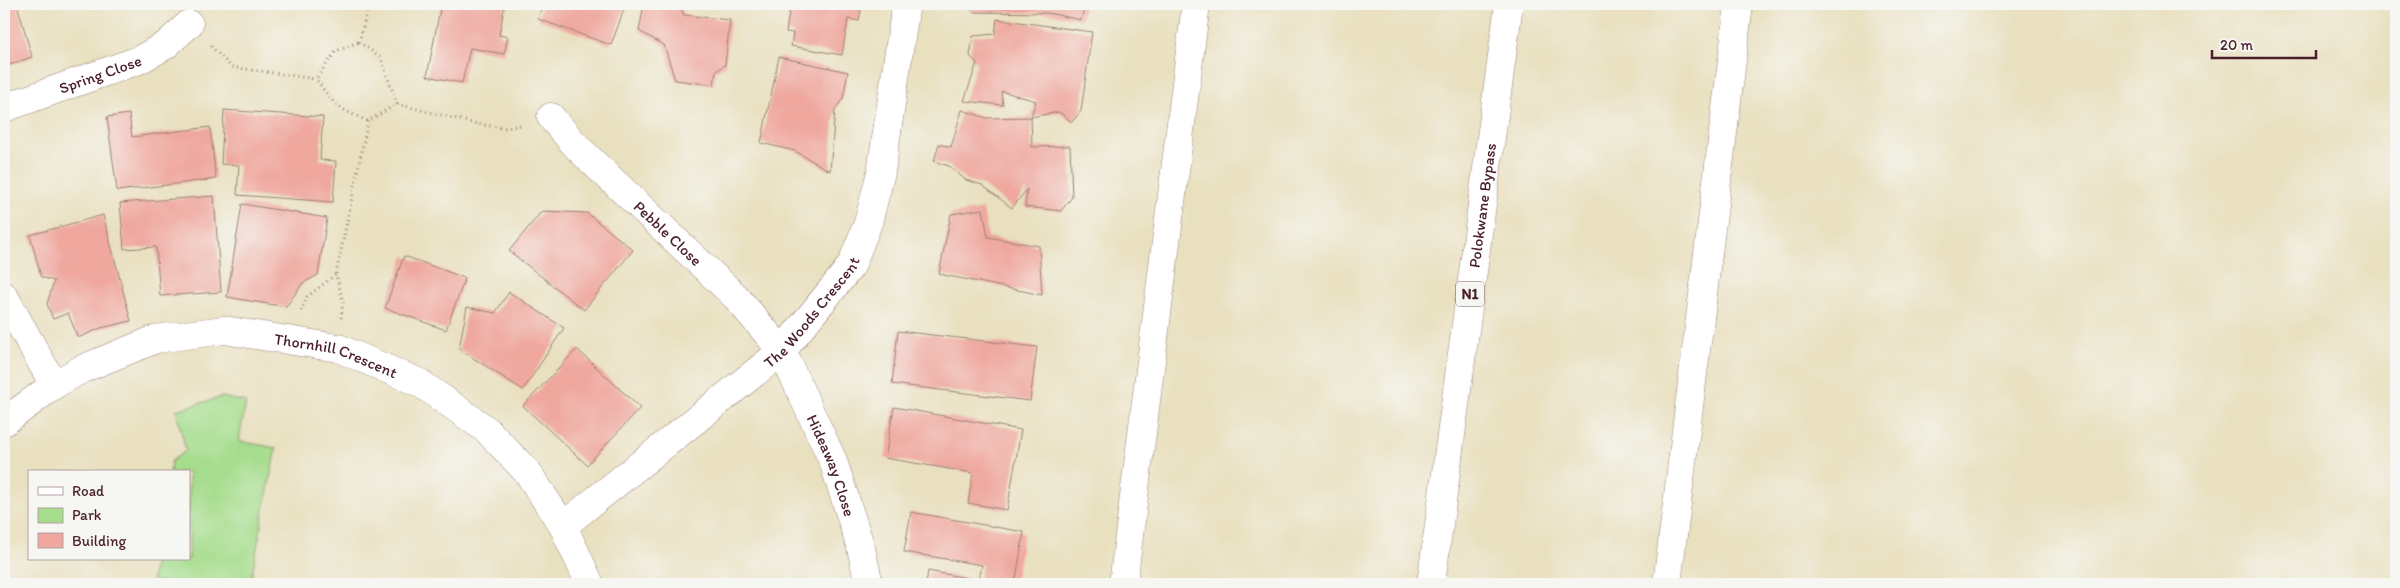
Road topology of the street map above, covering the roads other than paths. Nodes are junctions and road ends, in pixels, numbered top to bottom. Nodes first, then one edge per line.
1 (906, 4) edge
2 (1196, 4) edge
3 (1508, 4) edge
4 (1739, 4) edge
5 (189, 24) road end
6 (4, 108) edge
7 (551, 118) road end
8 (4, 296) edge
9 (782, 351) junction
10 (54, 385) junction
11 (4, 422) edge
12 (563, 526) junction
13 (590, 584) edge
14 (869, 584) edge
15 (1123, 584) edge
16 (1431, 584) edge
17 (1667, 584) edge

1 - 9 main road, The Woods Crescent
2 - 15 main road
3 - 16 main road, Polokwane Bypass / N1
4 - 17 main road
5 - 6 main road, Spring Close
7 - 9 main road, Pebble Close
8 - 10 main road
9 - 12 main road, The Woods Crescent
9 - 14 main road, Hideaway Close
10 - 11 main road, Thornhill Crescent
10 - 12 main road, Thornhill Crescent
12 - 13 main road, Thornhill Crescent

